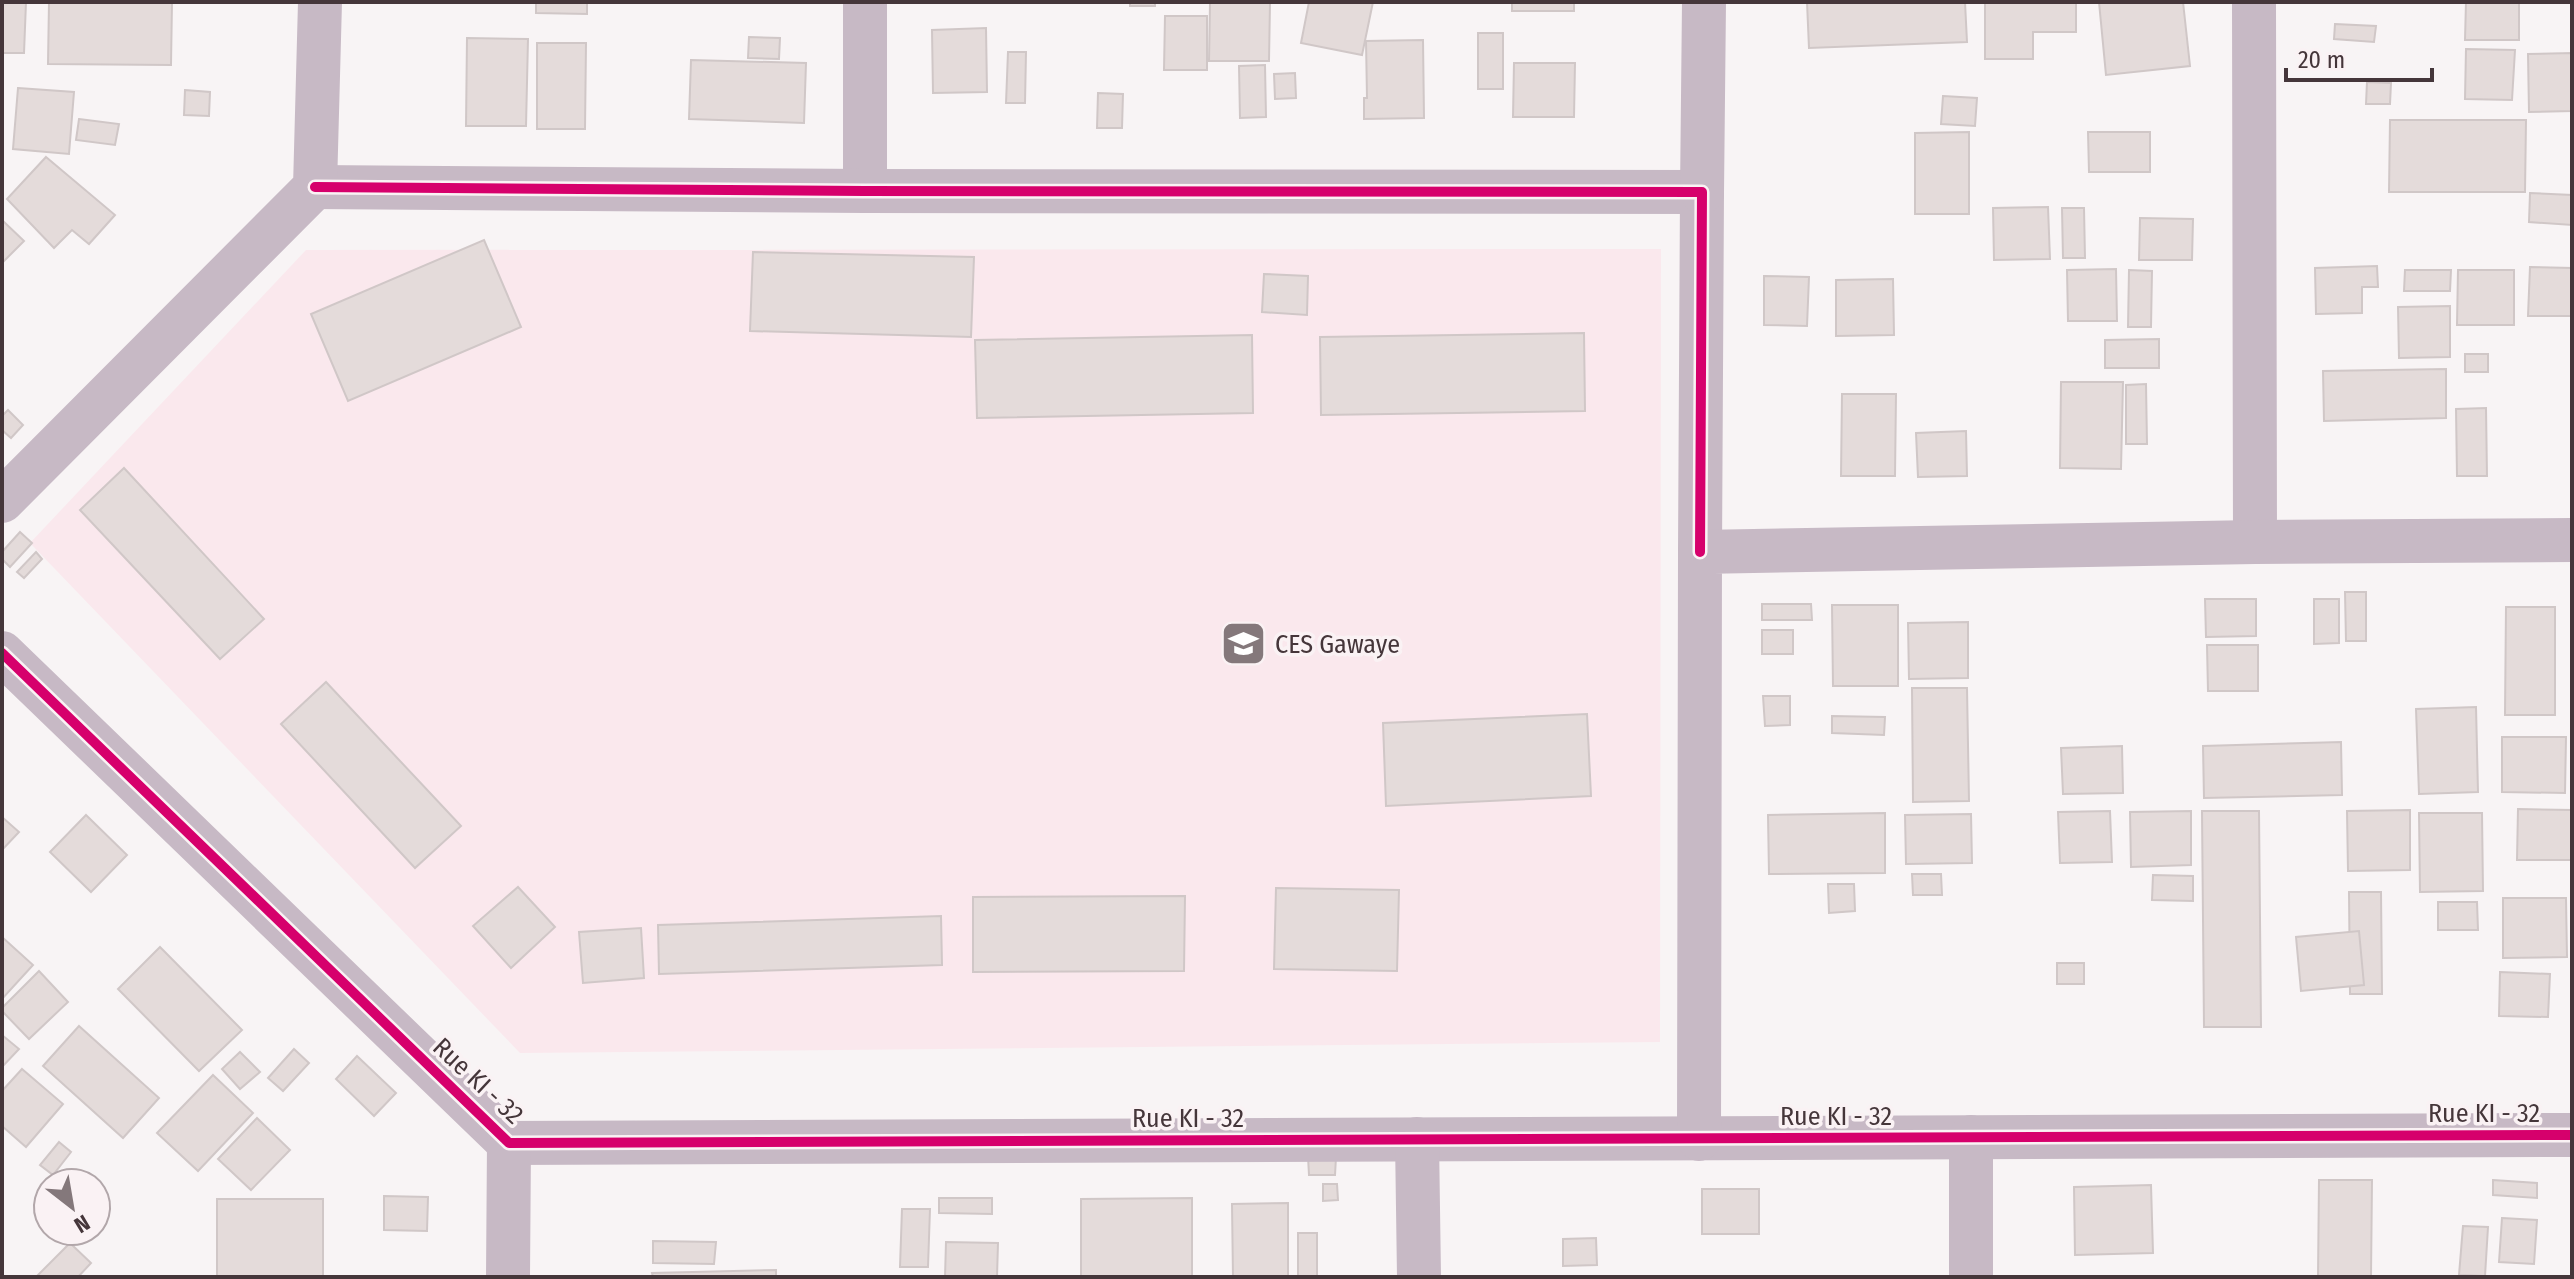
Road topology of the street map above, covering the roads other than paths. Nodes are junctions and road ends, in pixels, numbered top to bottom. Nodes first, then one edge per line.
1 (320, 2) edge
2 (865, 2) edge
3 (1704, 2) edge
4 (2254, 2) edge
5 (315, 187) junction
6 (865, 191) junction
7 (1702, 192) junction
8 (2, 501) edge
9 (2572, 540) edge
10 (2255, 542) junction
11 (1700, 552) junction
12 (2, 653) edge
13 (2572, 1135) edge
14 (1971, 1137) junction
15 (1417, 1139) junction
16 (1699, 1139) junction
17 (509, 1143) junction
18 (508, 1277) edge
19 (1419, 1277) edge
20 (1971, 1277) edge

1 - 5 street
2 - 6 street
3 - 7 street
4 - 10 street
5 - 6 street
5 - 8 street
6 - 7 street
7 - 11 street
9 - 10 street
10 - 11 street
11 - 16 street
12 - 17 street, Rue KI - 32
13 - 14 street, Rue KI - 32
14 - 16 street, Rue KI - 32
14 - 20 street
15 - 16 street, Rue KI - 32
15 - 17 street, Rue KI - 32
15 - 19 street
17 - 18 street

